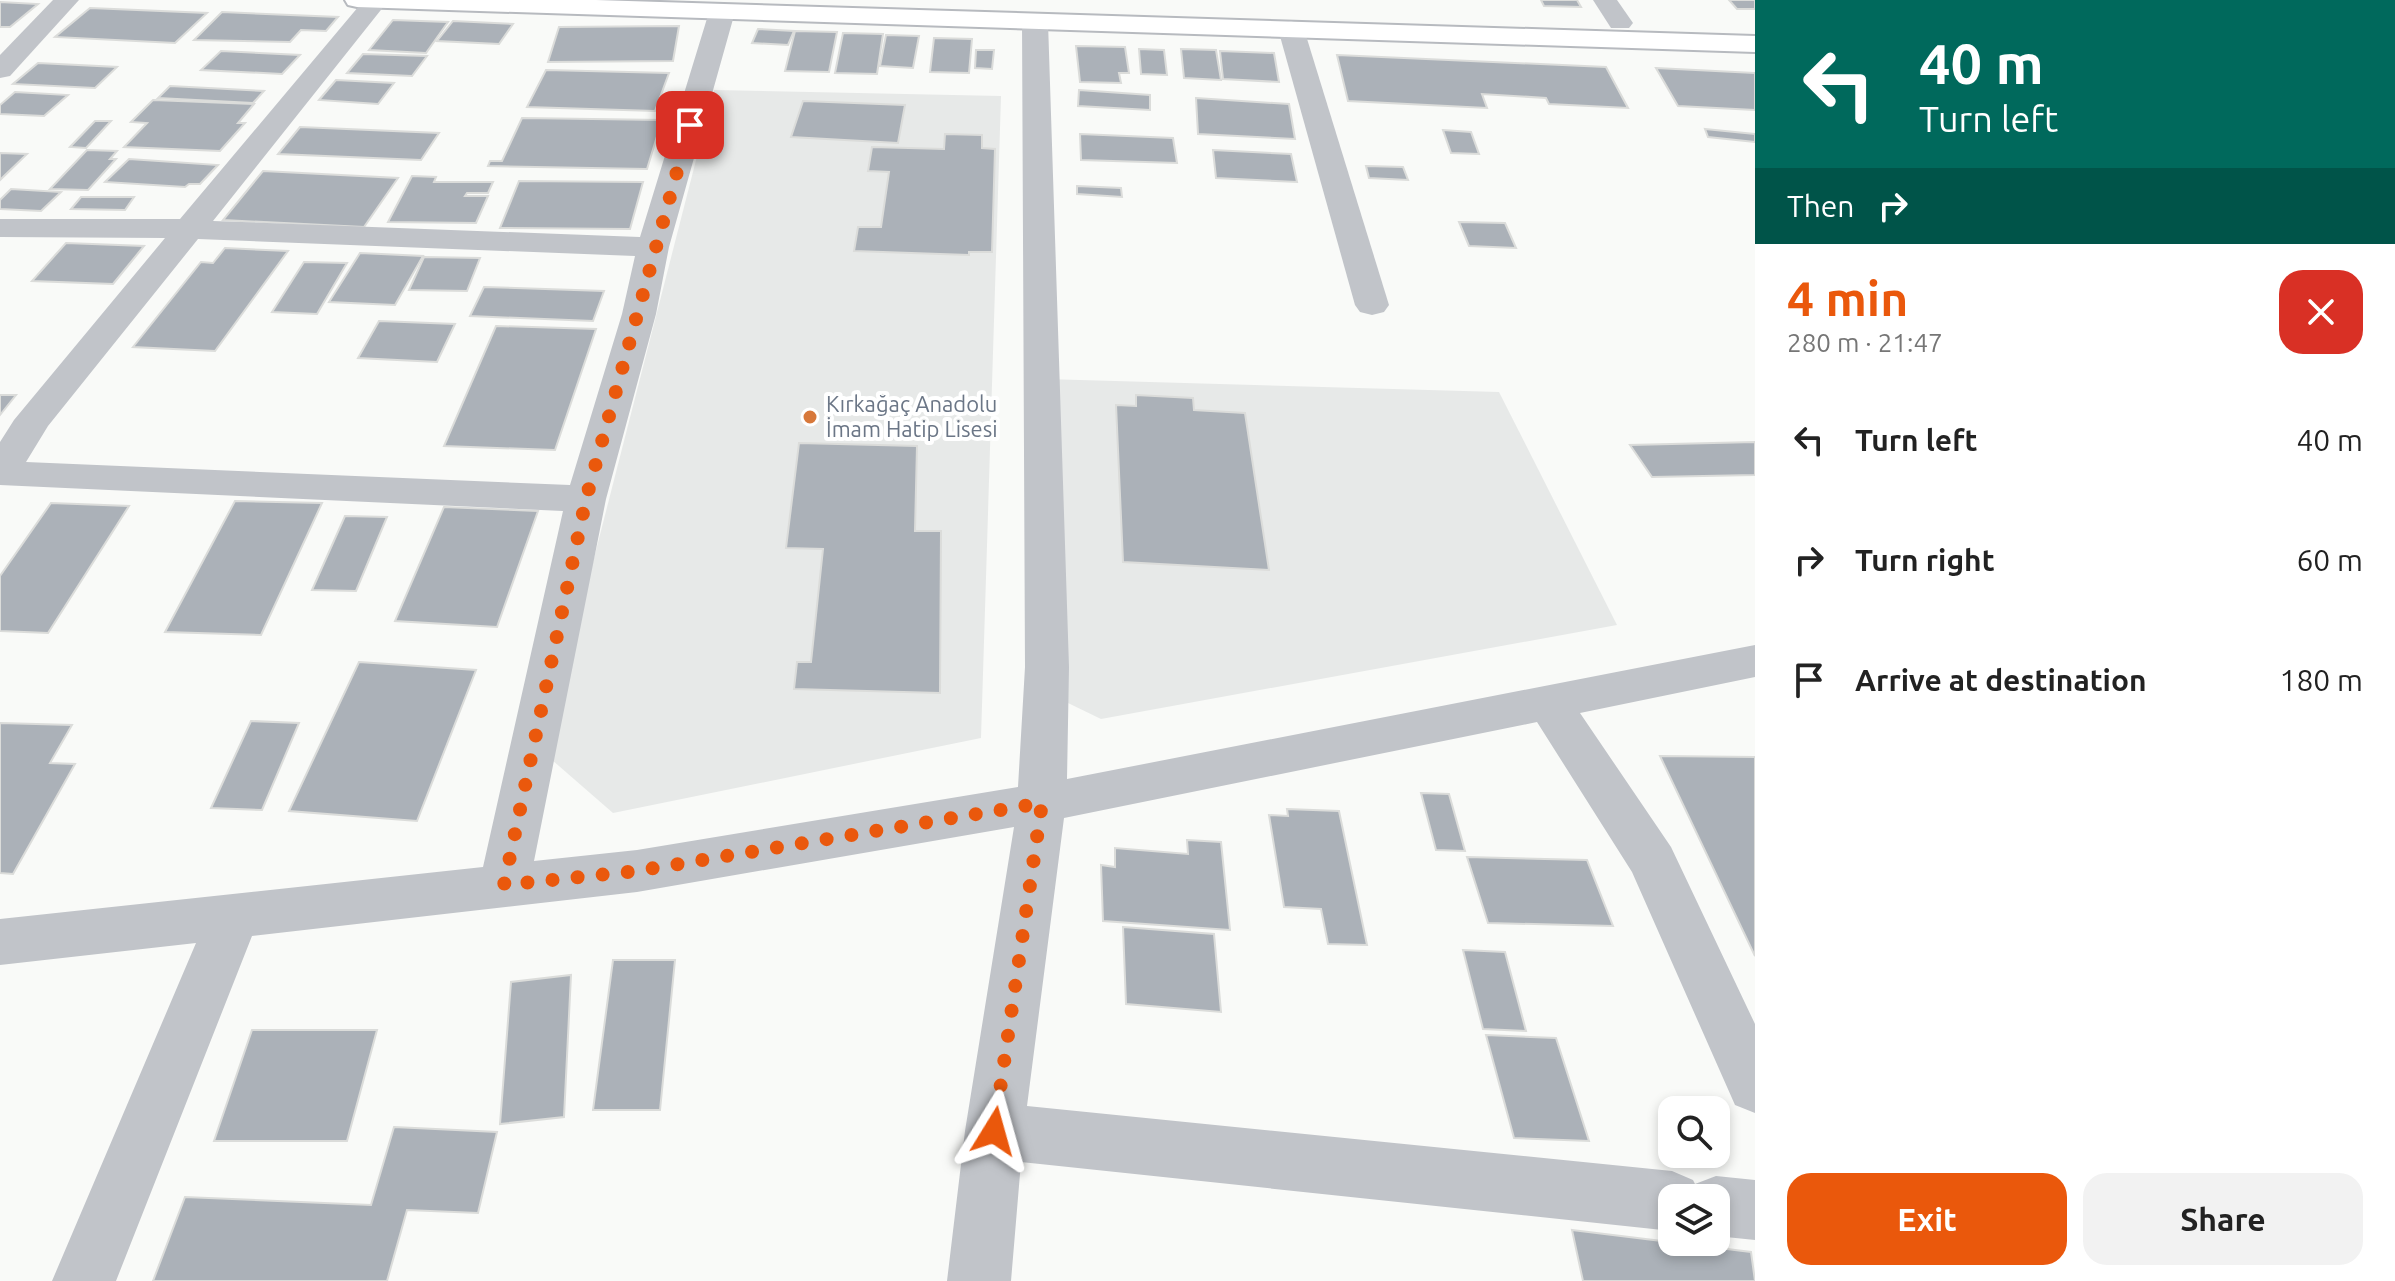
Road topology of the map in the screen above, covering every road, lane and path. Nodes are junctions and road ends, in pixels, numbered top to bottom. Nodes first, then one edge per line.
1 (67, 0) edge
2 (357, 0) edge
3 (1605, 0) edge
4 (376, 1) edge
5 (1023, 11) edge
6 (722, 12) junction
7 (1620, 23) junction
8 (1755, 26) edge
9 (1291, 29) junction
10 (1755, 44) edge
11 (0, 70) edge
12 (0, 228) edge
13 (186, 229) junction
14 (653, 247) junction
15 (1372, 305) dead end
16 (0, 472) edge
17 (586, 499) junction
18 (1755, 661) edge
19 (1548, 701) junction
20 (1042, 803) junction
21 (504, 885) junction
22 (233, 917) junction
23 (0, 942) edge
24 (1755, 1086) edge
25 (994, 1131) junction
26 (1658, 1200) edge
27 (1730, 1207) edge
28 (1755, 1210) edge
29 (84, 1281) edge
30 (979, 1281) edge

1 - 11 street
2 - 4 main road
3 - 7 street
4 - 6 main road
4 - 13 street
5 - 6 main road
5 - 7 main road
5 - 9 main road
5 - 20 street
6 - 14 street
7 - 8 main road
9 - 10 main road
9 - 15 street
12 - 13 street
13 - 14 street
13 - 16 street
14 - 17 street
16 - 17 street
17 - 21 street
18 - 19 street
19 - 20 street
19 - 24 street
20 - 21 street
20 - 25 street
21 - 22 street
22 - 23 street
22 - 29 street
25 - 26 street
25 - 30 street
27 - 28 street

